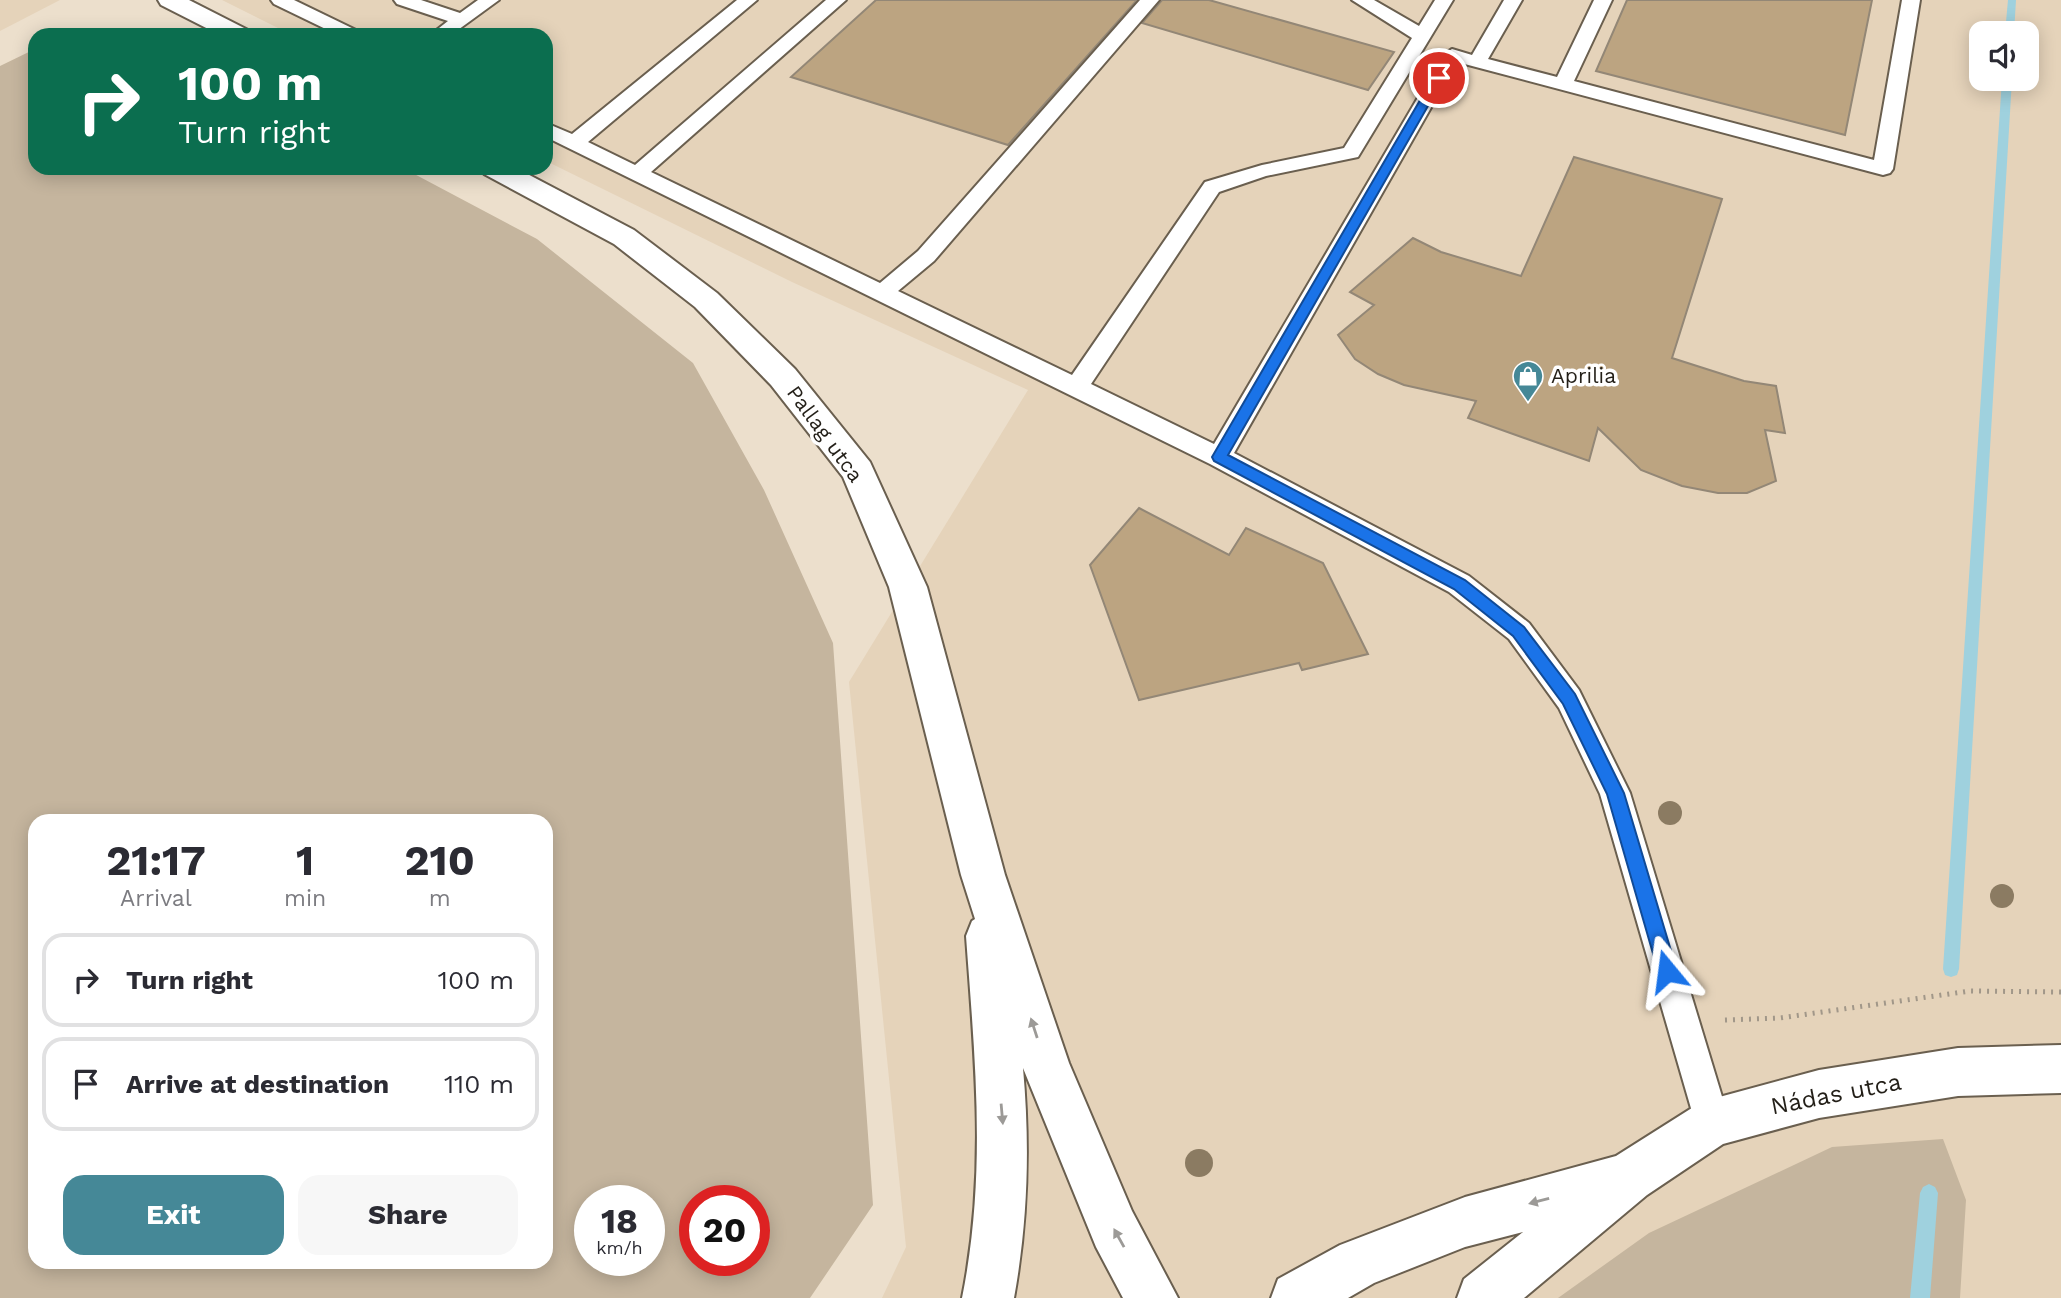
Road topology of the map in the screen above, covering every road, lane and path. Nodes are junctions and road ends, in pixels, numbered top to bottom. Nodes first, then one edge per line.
1 (170, 0) edge
2 (280, 0) edge
3 (403, 0) edge
4 (490, 0) edge
5 (748, 0) edge
6 (836, 0) edge
7 (1150, 0) edge
8 (1361, 0) edge
9 (1444, 0) edge
10 (1513, 0) edge
11 (1603, 0) edge
12 (1912, 0) edge
13 (461, 19) junction
14 (225, 28) edge
15 (338, 28) edge
16 (449, 28) edge
17 (1422, 36) junction
18 (1477, 62) junction
19 (1563, 85) junction
20 (553, 132) edge
21 (574, 143) junction
22 (637, 174) junction
23 (507, 175) edge
24 (882, 293) junction
25 (1077, 387) junction
26 (1219, 457) junction
27 (983, 875) junction
28 (2061, 992) edge
29 (1682, 1022) junction
30 (2061, 1069) edge
31 (1713, 1123) junction
32 (1629, 1177) junction
33 (988, 1298) edge
34 (1152, 1298) edge
35 (1297, 1298) edge
36 (1483, 1298) edge

1 - 14 street
2 - 15 lane
3 - 13 lane
4 - 13 lane
5 - 21 lane
6 - 22 lane
7 - 24 lane
8 - 17 lane
9 - 17 lane
10 - 18 lane
11 - 19 lane
12 - 19 lane
13 - 16 lane
17 - 25 lane
18 - 19 lane
18 - 26 lane
20 - 21 lane
21 - 22 lane
22 - 24 lane
23 - 27 street, Pallag utca
24 - 25 lane
25 - 26 lane
26 - 29 lane
27 -> 33 street
34 -> 27 street
28 - 29 path
29 - 31 lane
30 - 31 street, Nádas utca
31 - 32 street, Nádas utca
32 -> 35 street, Nádas utca
32 - 36 street, Nádas utca

